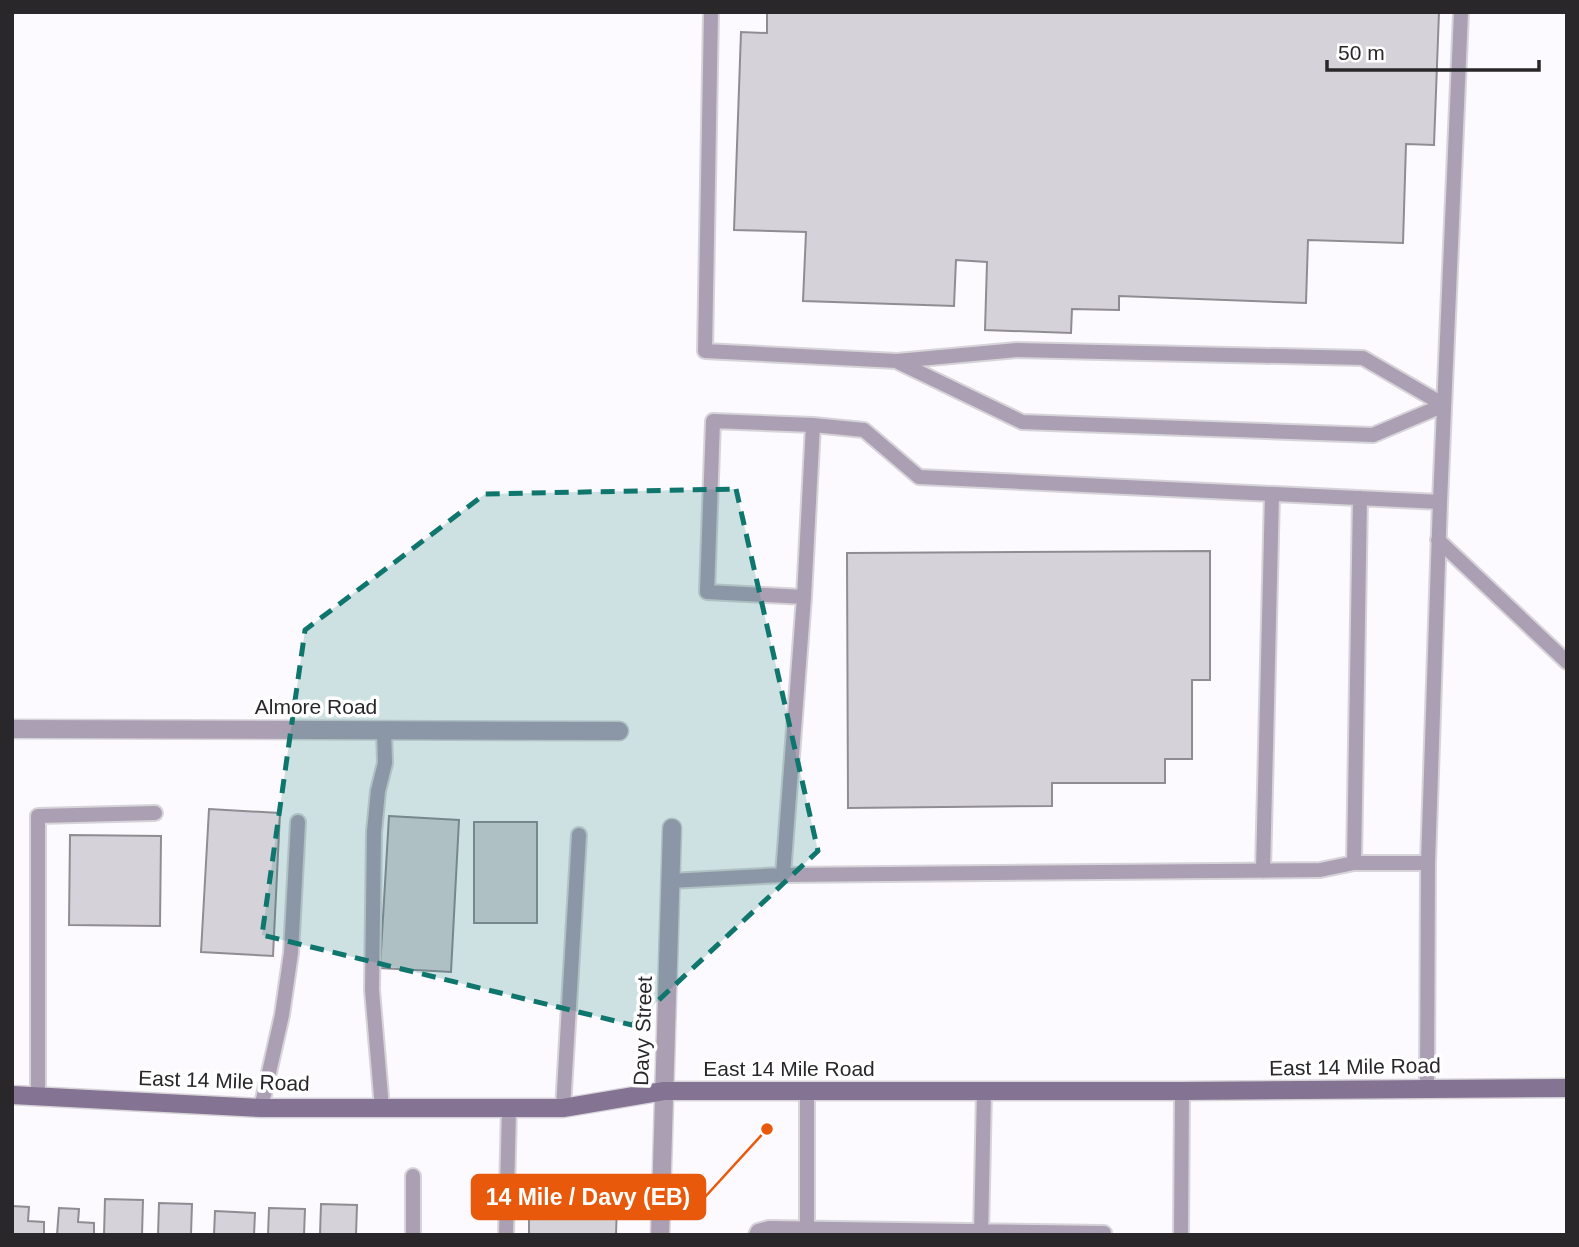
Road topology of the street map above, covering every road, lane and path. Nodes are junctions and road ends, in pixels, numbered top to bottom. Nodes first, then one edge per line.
1 (711, 12) edge
2 (1461, 12) edge
3 (897, 362) junction
4 (1444, 405) junction
5 (813, 425) junction
6 (1272, 494) junction
7 (1360, 498) junction
8 (1440, 502) junction
9 (1438, 540) junction
10 (804, 597) junction
11 (1567, 662) edge
12 (12, 729) edge
13 (384, 730) junction
14 (619, 731) dead end
15 (155, 813) dead end
16 (298, 822) dead end
17 (672, 828) dead end
18 (579, 835) dead end
19 (1354, 863) junction
20 (1428, 863) junction
21 (1263, 871) junction
22 (783, 875) junction
23 (670, 881) junction
24 (1567, 1088) edge
25 (1427, 1089) junction
26 (664, 1091) junction
27 (1182, 1091) junction
28 (807, 1092) junction
29 (984, 1092) junction
30 (12, 1095) edge
31 (38, 1095) junction
32 (261, 1108) junction
33 (382, 1108) junction
34 (509, 1108) junction
35 (563, 1108) junction
36 (413, 1176) dead end
37 (807, 1229) junction
38 (981, 1233) edge
39 (1104, 1233) dead end
40 (413, 1235) edge
41 (506, 1235) edge
42 (660, 1235) edge
43 (756, 1235) edge
44 (1181, 1235) edge

1 - 3 lane
2 - 4 lane
3 - 4 lane
3 - 4 lane
4 - 8 lane
5 - 6 lane
5 - 10 lane
5 - 10 lane
6 - 7 lane
6 - 21 lane
7 - 8 lane
7 - 19 lane
8 - 9 lane
9 - 11 lane
9 - 20 lane
10 - 22 lane
12 - 13 street, Almore Road
13 - 14 street, Almore Road
13 - 33 lane
15 - 31 lane
16 - 32 lane
17 - 23 street, Davy Street
18 - 35 lane
19 - 20 lane
19 - 21 lane
20 - 25 lane
21 - 22 lane
22 - 23 lane
23 - 26 street, Davy Street
24 - 25 main road, East 14 Mile Road
25 - 27 main road, East 14 Mile Road
26 - 28 main road, East 14 Mile Road
26 - 35 main road, East 14 Mile Road
26 - 42 street, Davy Street
27 - 29 main road, East 14 Mile Road
27 - 44 lane
28 - 29 main road, East 14 Mile Road
28 - 37 lane
29 - 38 lane
30 - 31 main road, East 14 Mile Road
31 - 32 main road, East 14 Mile Road
32 - 33 main road, East 14 Mile Road
33 - 34 main road, East 14 Mile Road
34 - 35 main road, East 14 Mile Road
34 - 41 lane
36 - 40 lane
37 - 38 lane
37 - 43 lane
38 - 39 lane

